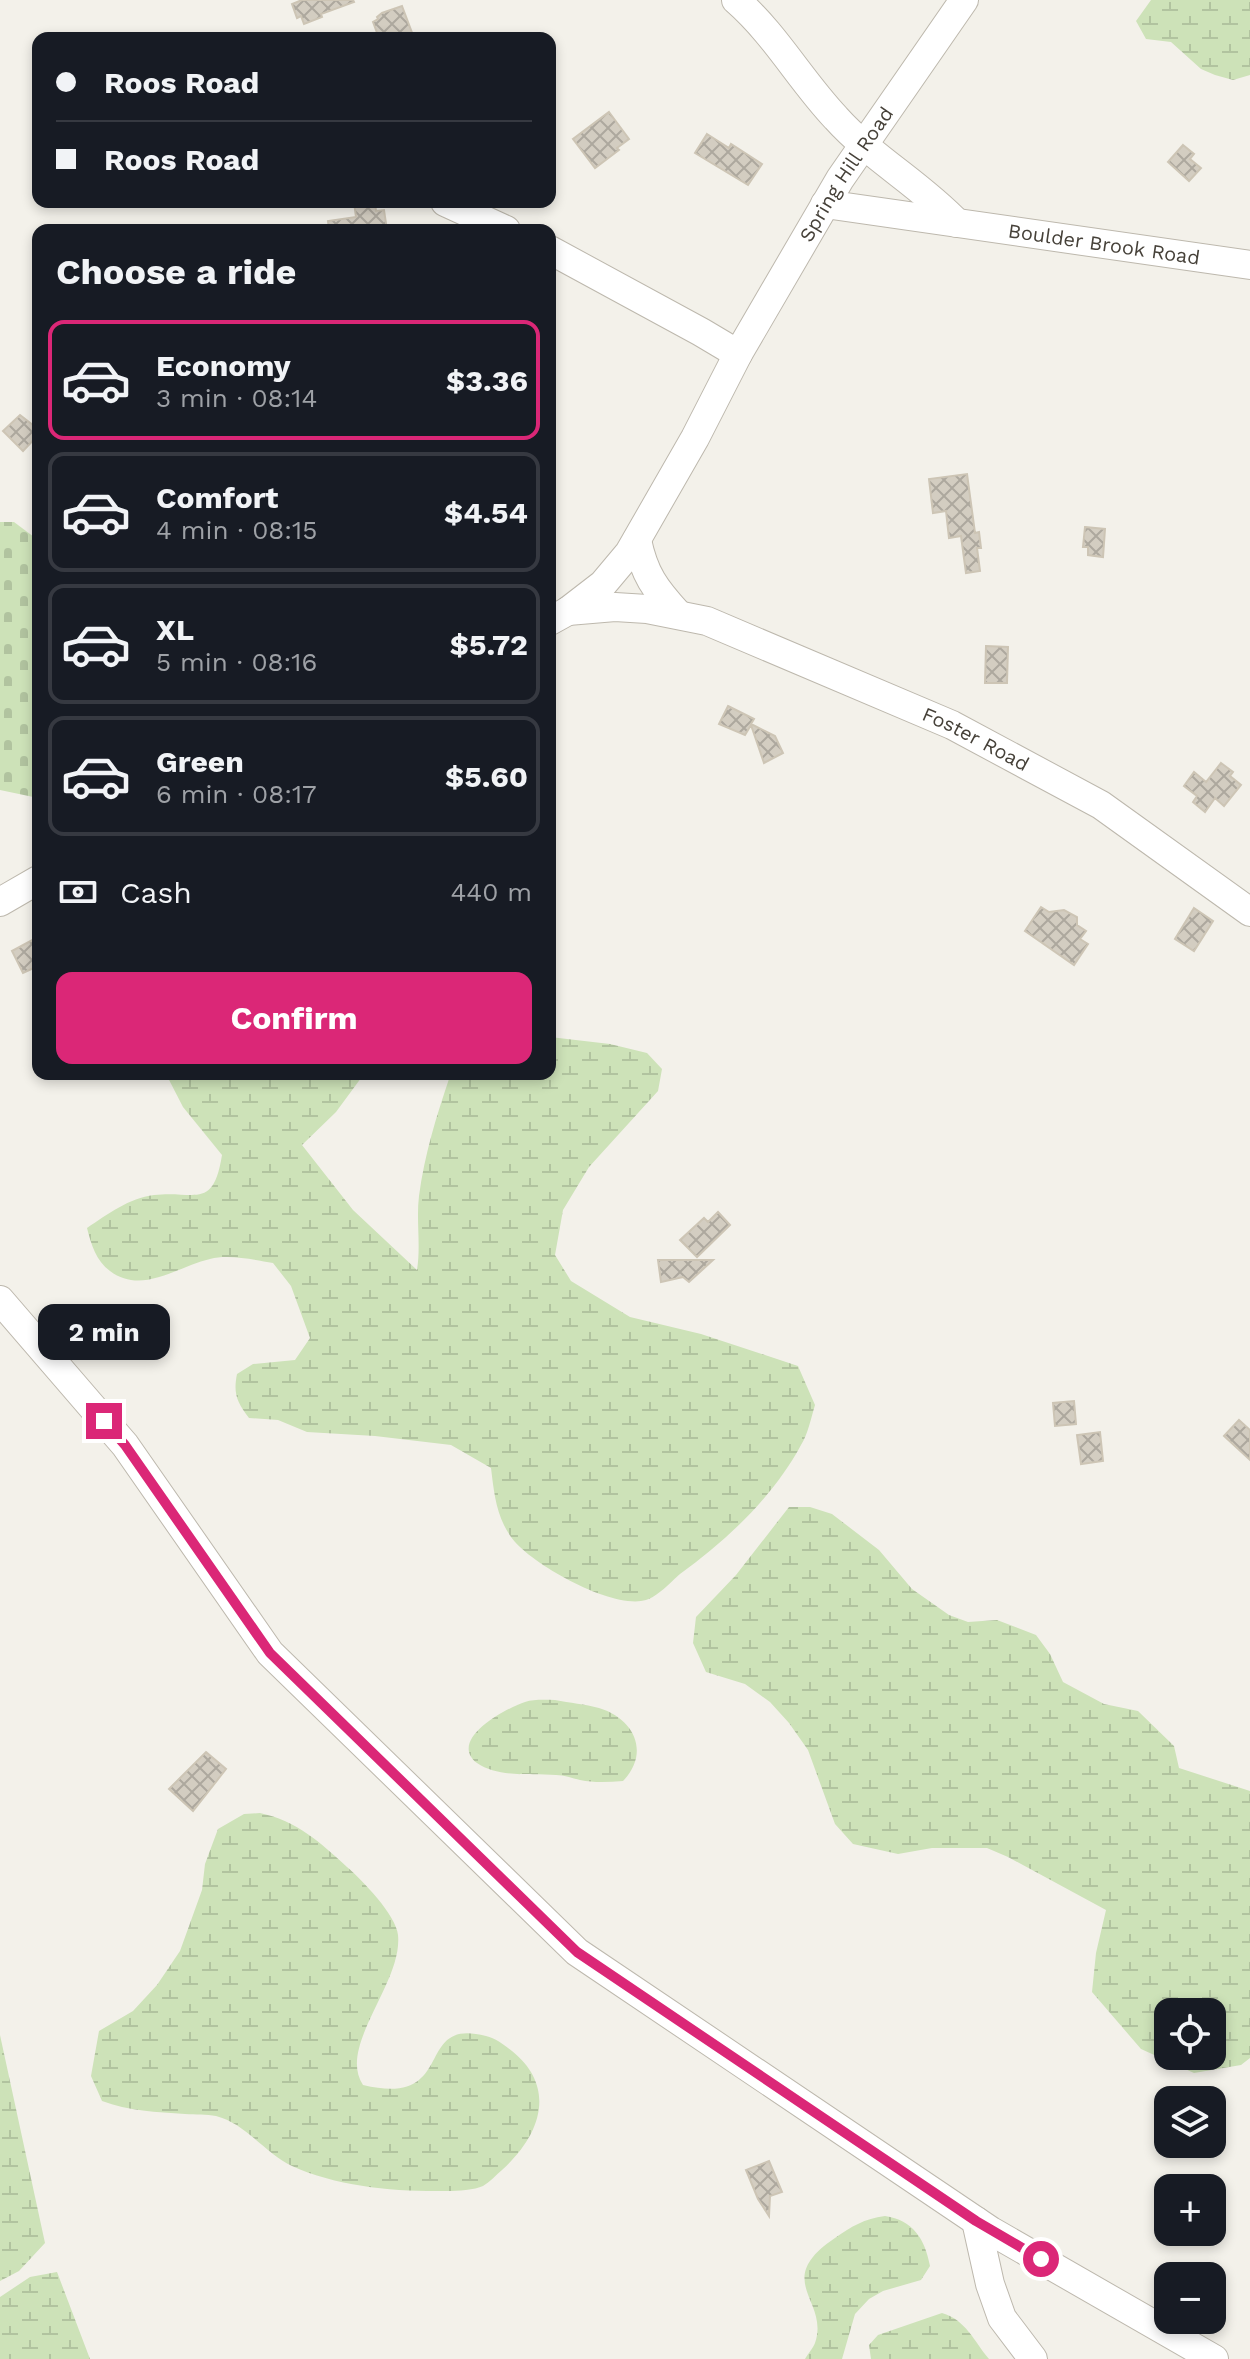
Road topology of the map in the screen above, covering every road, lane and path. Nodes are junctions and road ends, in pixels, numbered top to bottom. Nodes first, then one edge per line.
1 (736, 0) edge
2 (964, 0) edge
3 (863, 146) junction
4 (825, 204) junction
5 (458, 208) edge
6 (957, 223) junction
7 (493, 224) edge
8 (556, 253) edge
9 (1250, 265) edge
10 (738, 354) junction
11 (637, 540) junction
12 (678, 614) junction
13 (559, 616) edge
14 (32, 883) edge
15 (0, 902) edge
16 (1250, 912) edge
17 (0, 1300) edge
18 (976, 2221) junction
19 (1033, 2359) edge
20 (1214, 2359) edge

1 - 3 street
2 - 3 street, Spring Hill Road
3 - 4 street, Spring Hill Road
3 - 6 street
4 - 6 street, Boulder Brook Road
4 - 10 street, Spring Hill Road
5 - 7 street
6 - 9 street, Boulder Brook Road
8 - 10 street
10 - 11 street, Spring Hill Road
11 - 12 street
11 - 13 street, Spring Hill Road
12 - 13 street, Foster Road
12 - 16 street, Foster Road
14 - 15 street
17 - 18 street
18 - 19 street
18 - 20 street

